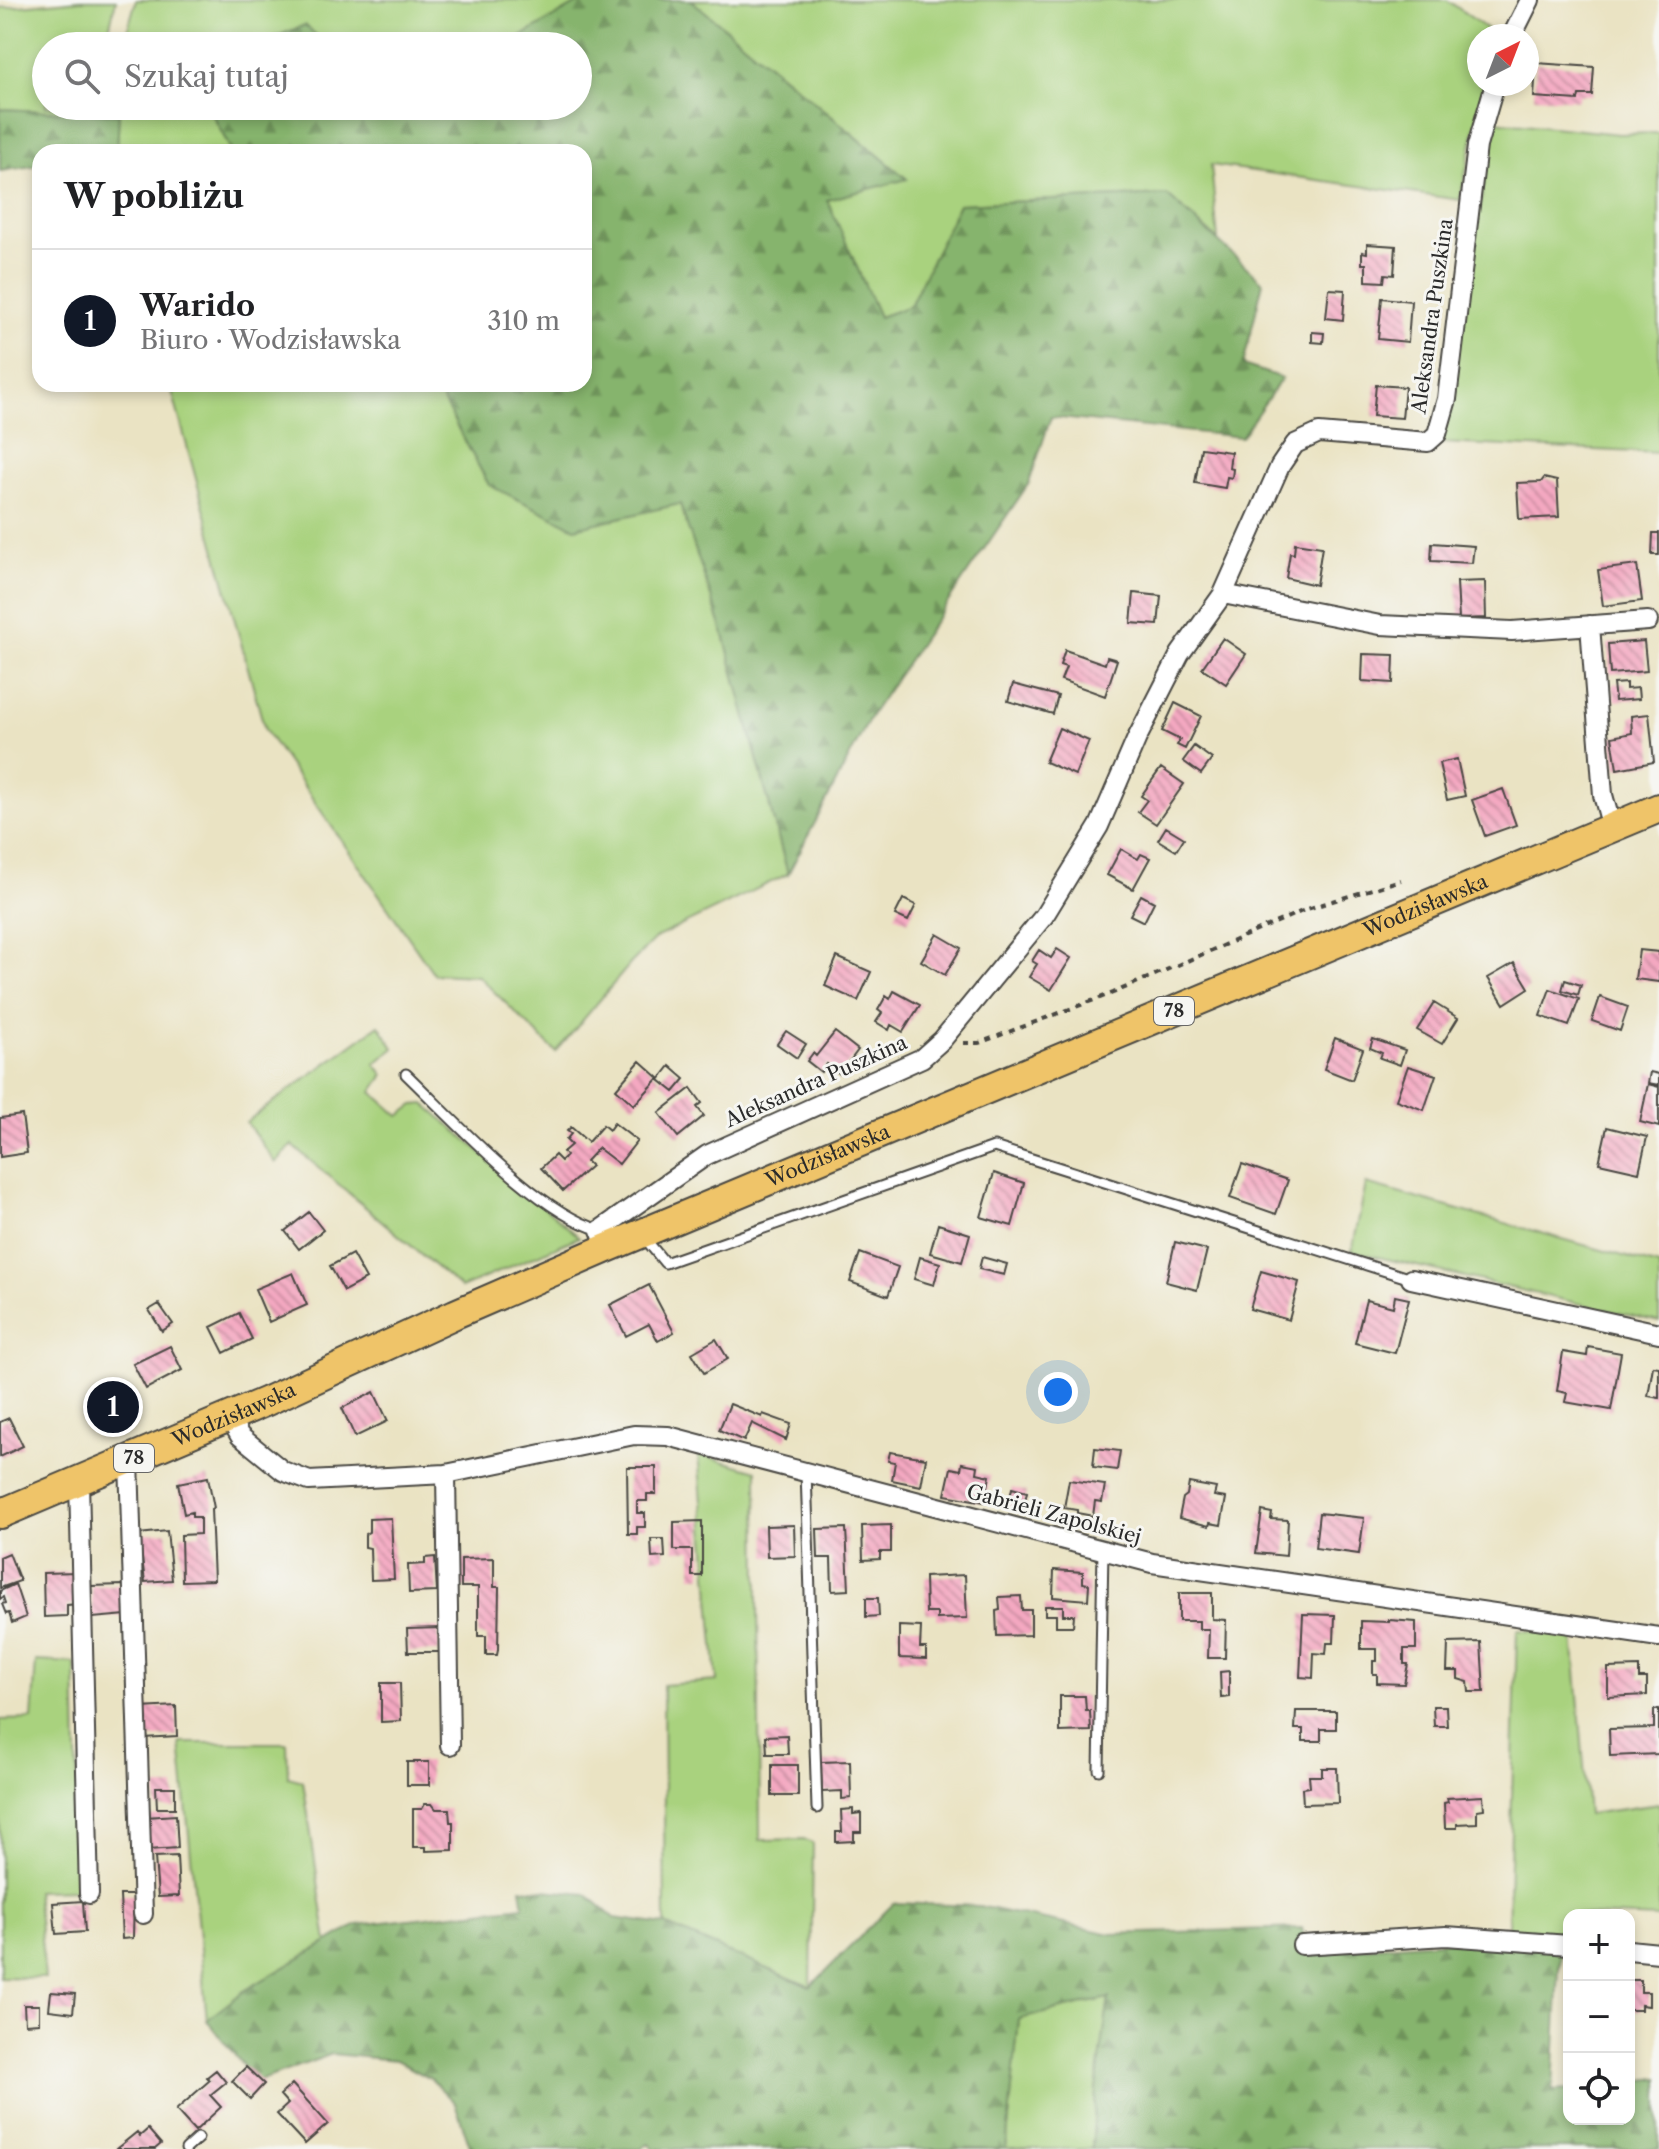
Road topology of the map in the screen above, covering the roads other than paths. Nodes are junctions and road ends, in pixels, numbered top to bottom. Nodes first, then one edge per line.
1 (1530, 0) edge
2 (1518, 24) edge
3 (1492, 96) edge
4 (1223, 594) junction
5 (1648, 621) dead end
6 (1590, 625) junction
7 (1659, 808) edge
8 (1612, 828) junction
9 (406, 1074) dead end
10 (641, 1233) junction
11 (603, 1239) junction
12 (1411, 1279) joint
13 (1659, 1333) edge
14 (229, 1417) junction
15 (129, 1460) junction
16 (806, 1471) junction
17 (446, 1474) junction
18 (79, 1481) junction
19 (0, 1514) edge
20 (1103, 1550) junction
21 (1659, 1637) edge
22 (450, 1745) dead end
23 (1099, 1770) dead end
24 (817, 1808) dead end
25 (89, 1894) dead end
26 (143, 1914) dead end
27 (1302, 1945) dead end
28 (1563, 1945) edge
29 (1635, 1951) edge
30 (1659, 1953) edge
31 (198, 2138) dead end
32 (186, 2149) edge

1 - 2 street
3 - 4 street, Aleksandra Puszkina
4 - 6 street
4 - 11 street, Aleksandra Puszkina
5 - 6 street
6 - 8 street
7 - 8 main road, Wodzisławska / 78
8 - 10 main road, Wodzisławska / 78
9 - 11 lane
10 - 11 main road, Wodzisławska / 78
10 - 12 lane
11 - 14 main road, Wodzisławska / 78
12 - 13 street
14 - 15 main road, Wodzisławska / 78
14 - 17 street, Gabrieli Zapolskiej
15 - 18 main road, Wodzisławska / 78
15 - 26 street
16 - 17 street, Gabrieli Zapolskiej
16 - 20 street, Gabrieli Zapolskiej
16 - 24 lane
17 - 22 street
18 - 19 main road, Wodzisławska / 78
18 - 25 street
20 - 21 street, Gabrieli Zapolskiej
20 - 23 lane
27 - 28 street
29 - 30 street
31 - 32 lane

